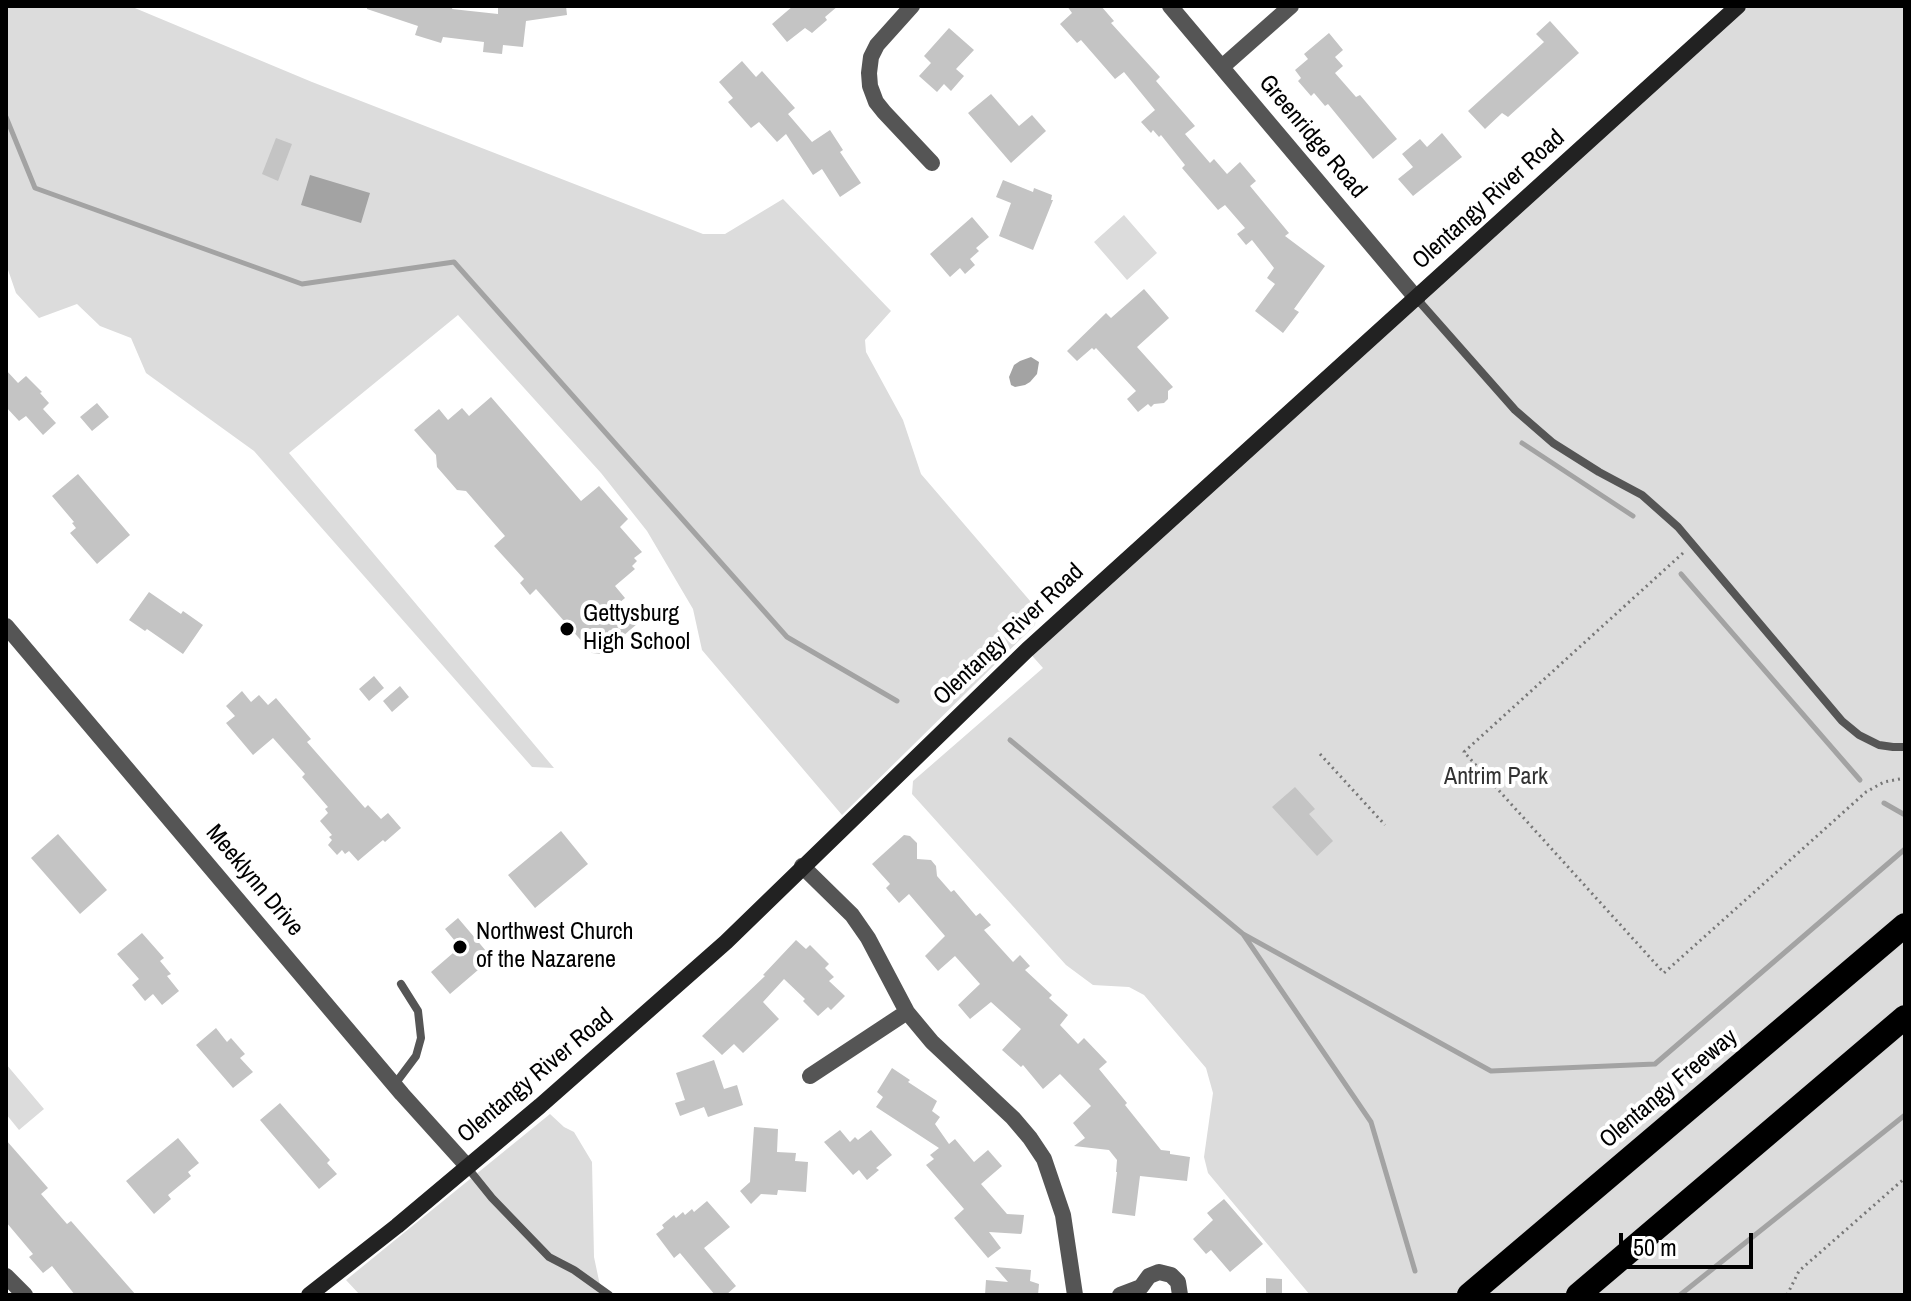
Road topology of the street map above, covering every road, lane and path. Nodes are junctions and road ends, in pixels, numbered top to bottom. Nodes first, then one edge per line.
1 (912, 6) edge
2 (1170, 6) edge
3 (1291, 6) edge
4 (1738, 6) edge
5 (1222, 67) junction
6 (932, 163) dead end
7 (1417, 299) junction
8 (1692, 545) junction
9 (6, 626) edge
10 (1905, 747) edge
11 (1320, 754) dead end
12 (1905, 778) edge
13 (1385, 825) dead end
14 (802, 866) junction
15 (1905, 925) edge
16 (401, 984) dead end
17 (907, 1012) junction
18 (1905, 1017) edge
19 (810, 1076) dead end
20 (394, 1085) junction
21 (467, 1166) junction
22 (1905, 1178) edge
23 (6, 1276) edge
24 (25, 1295) edge
25 (309, 1295) edge
26 (609, 1295) edge
27 (1075, 1295) edge
28 (1120, 1295) edge
29 (1180, 1295) edge
30 (1469, 1295) edge
31 (1578, 1295) edge
32 (1787, 1295) edge

1 - 6 street
2 - 5 street, Greenridge Road
3 - 5 street
4 - 7 main road, Olentangy River Road
5 - 7 street, Greenridge Road
7 - 8 lane
7 - 14 main road, Olentangy River Road
8 - 10 lane
8 - 12 path
9 - 20 street, Meeklynn Drive
11 - 13 path
14 - 17 street
14 - 21 main road, Olentangy River Road
15 - 30 highway, Olentangy Freeway
16 - 20 lane
17 - 19 street
17 - 27 street
18 - 31 highway
20 - 21 street, Meeklynn Drive
21 - 25 main road, Olentangy River Road
21 - 26 lane
22 - 32 path
23 - 24 street
28 - 29 street

